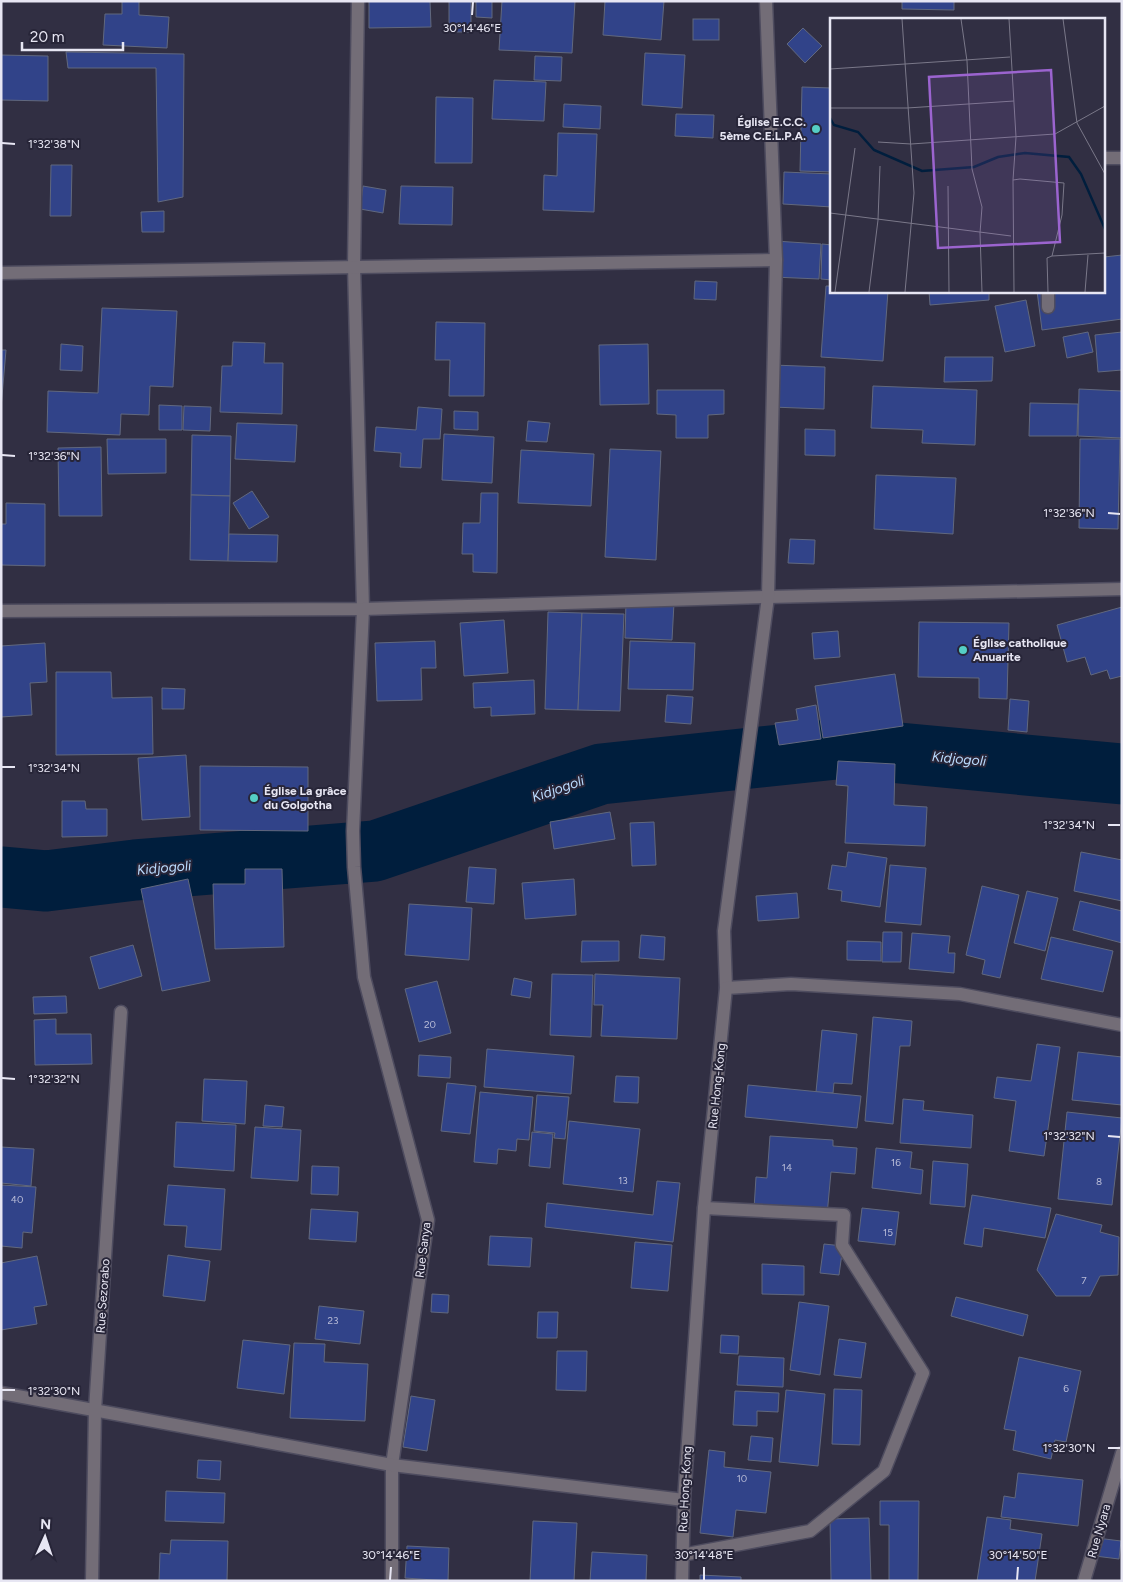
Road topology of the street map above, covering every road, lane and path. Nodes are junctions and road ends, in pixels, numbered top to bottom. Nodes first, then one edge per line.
1 (358, 1) edge
2 (766, 1) edge
3 (1106, 158) edge
4 (1122, 158) edge
5 (776, 260) junction
6 (354, 266) junction
7 (1, 273) edge
8 (1048, 292) edge
9 (1048, 307) dead end
10 (1122, 589) edge
11 (768, 597) junction
12 (363, 609) junction
13 (1, 612) edge
14 (726, 988) junction
15 (121, 1012) dead end
16 (1122, 1025) edge
17 (704, 1208) junction
18 (1, 1393) edge
19 (95, 1410) junction
20 (1122, 1453) edge
21 (392, 1465) junction
22 (684, 1500) junction
23 (682, 1555) junction
24 (92, 1581) edge
25 (392, 1581) edge
26 (682, 1581) edge
27 (1084, 1581) edge

1 - 6 street, Rue Sanya
2 - 5 street, Rue Hong-Kong
3 - 4 street
5 - 6 street
5 - 11 street, Rue Hong-Kong
6 - 7 street
6 - 12 street, Rue Sanya
8 - 9 street
10 - 11 street
11 - 12 street
11 - 14 street, Rue Hong-Kong
12 - 13 street
12 - 21 street, Rue Sanya
14 - 16 street
14 - 17 street, Rue Hong-Kong
15 - 19 street, Rue Sezorabo
17 - 22 street, Rue Hong-Kong
17 - 23 street
18 - 19 street
19 - 21 street
19 - 24 street, Rue Sezorabo
20 - 27 street, Rue Nyara
21 - 22 street
21 - 25 street, Rue Sanya
22 - 23 street, Rue Hong-Kong
23 - 26 street, Rue Hong-Kong

